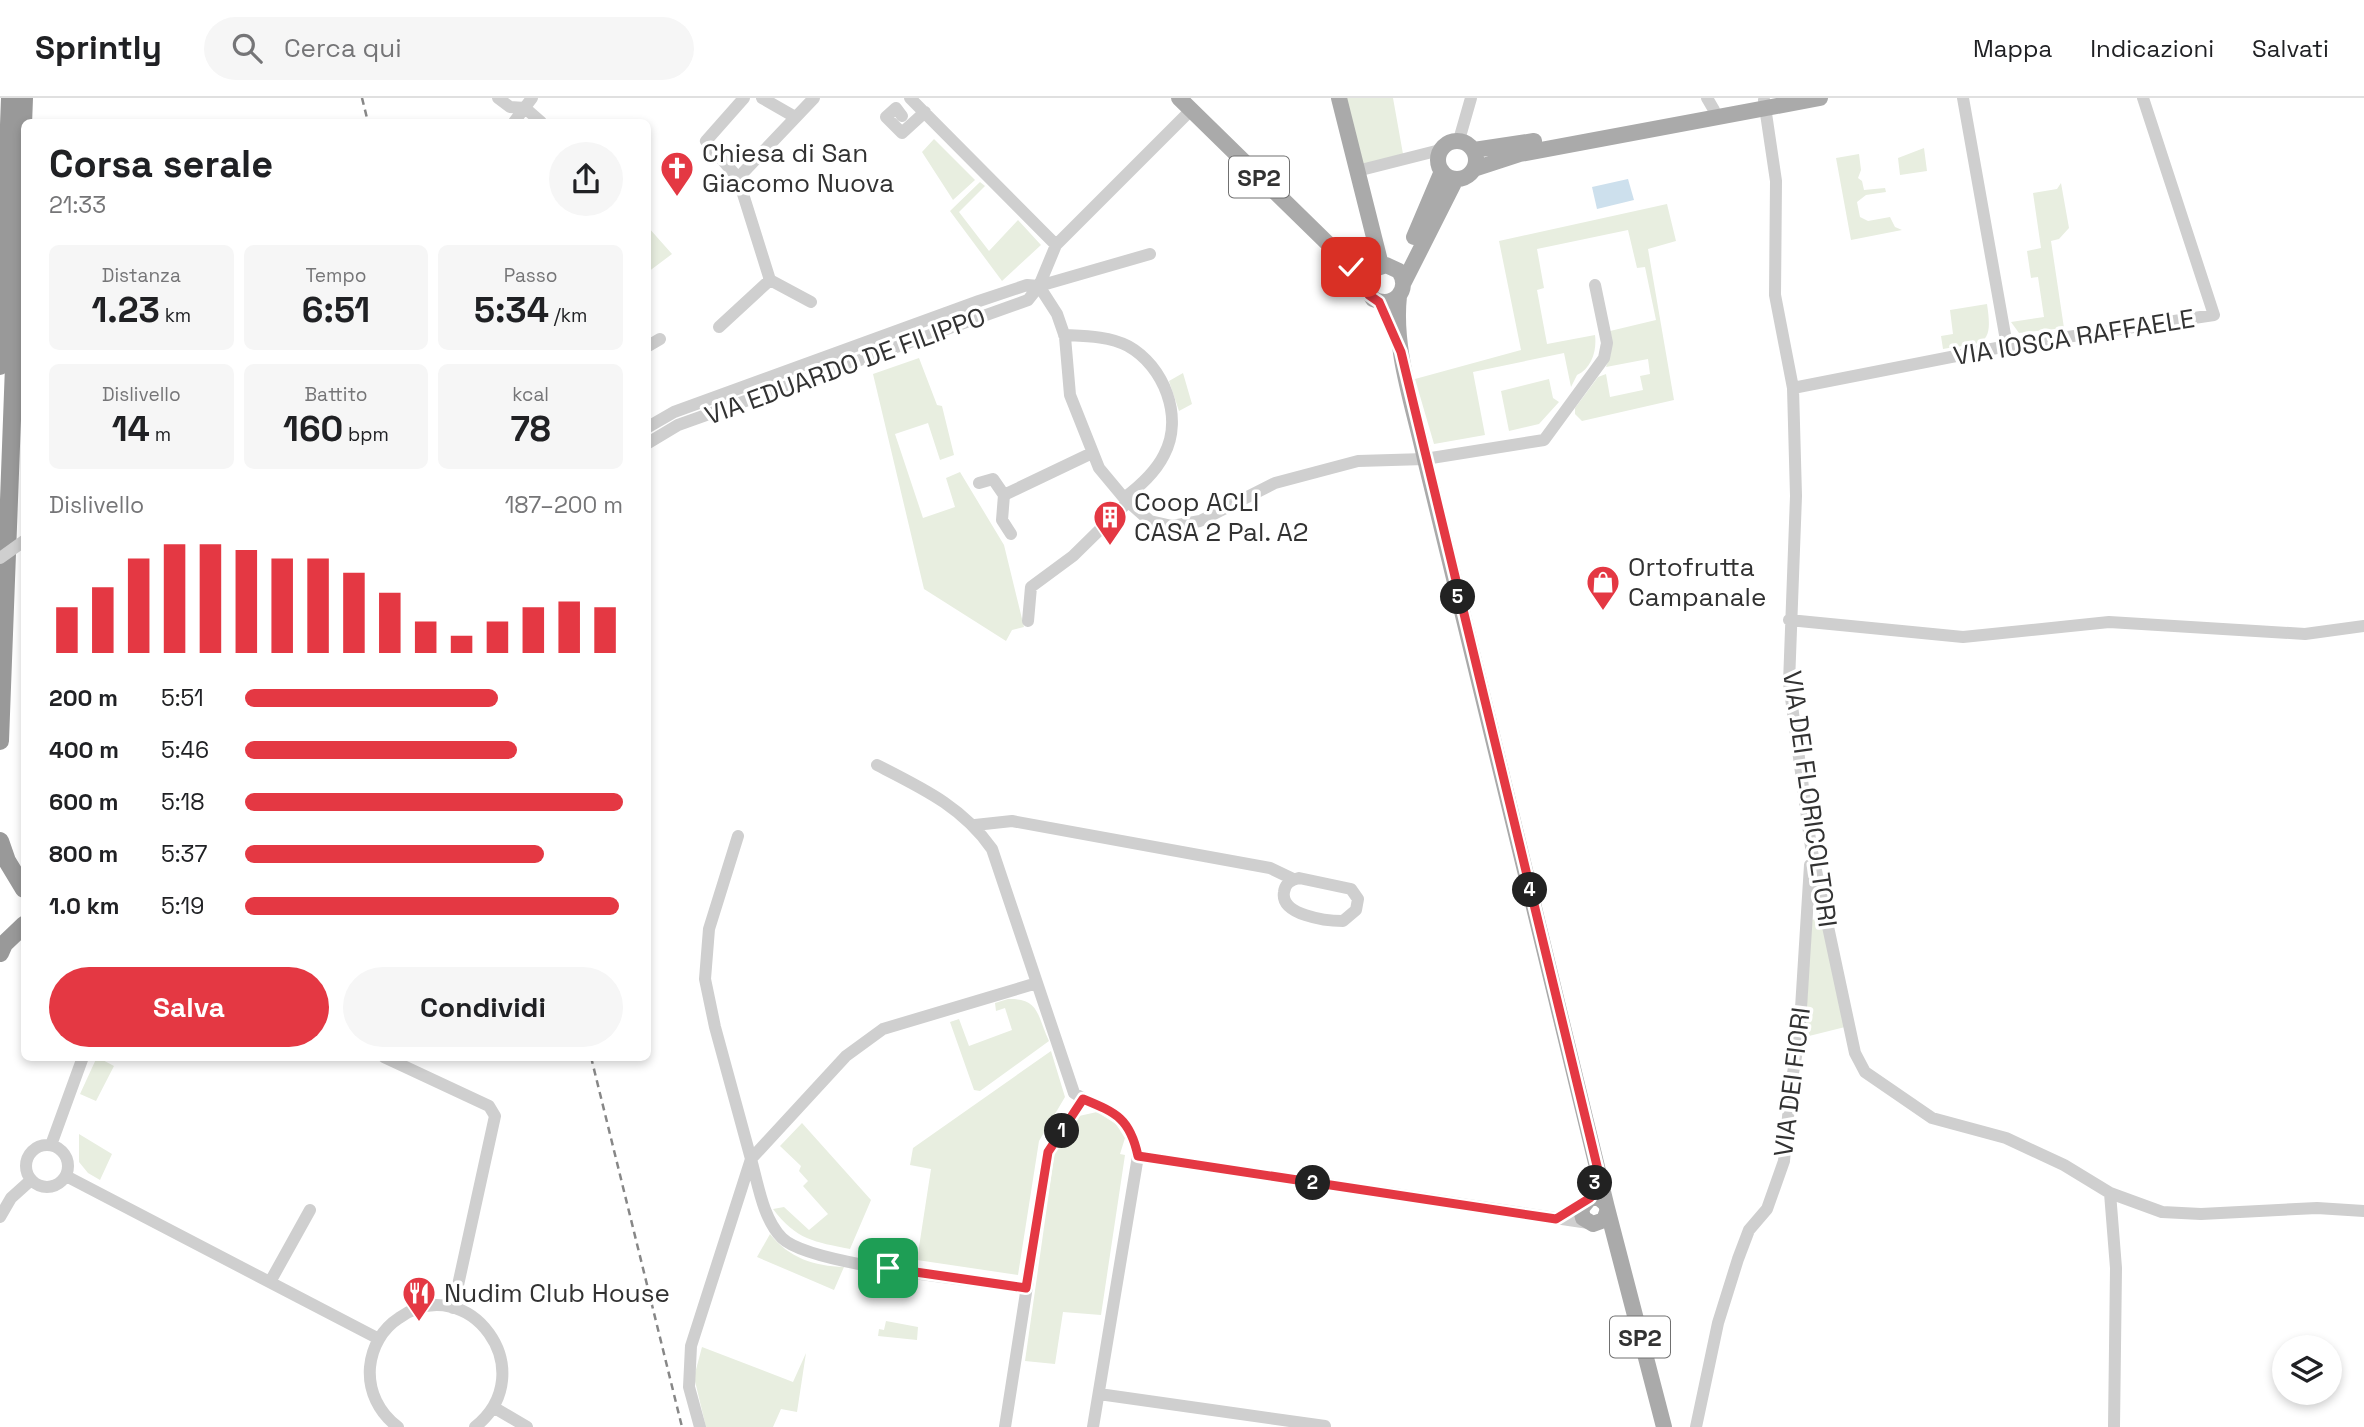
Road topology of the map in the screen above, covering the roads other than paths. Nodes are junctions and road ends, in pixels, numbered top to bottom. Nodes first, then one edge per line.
1 (10, 98) edge
2 (24, 98) edge
3 (744, 98) edge
4 (762, 98) edge
5 (814, 98) edge
6 (910, 98) edge
7 (1179, 98) edge
8 (1339, 98) edge
9 (1471, 98) edge
10 (1820, 98) edge
11 (1963, 98) edge
12 (2143, 98) edge
13 (499, 100) edge
14 (527, 102) edge
15 (1771, 107) edge
16 (1719, 108) edge
17 (1191, 110) junction
18 (925, 112) junction
19 (902, 116) dead end
20 (795, 117) junction
21 (23, 119) edge
22 (508, 119) edge
23 (516, 119) edge
24 (539, 119) edge
25 (1459, 140) junction
26 (1440, 150) junction
27 (1474, 150) junction
28 (1475, 169) junction
29 (1357, 171) junction
30 (1449, 175) junction
31 (21, 178) edge
32 (738, 178) junction
33 (1056, 245) junction
34 (1150, 254) dead end
35 (1340, 255) junction
36 (1391, 276) junction
37 (770, 281) junction
38 (1366, 284) junction
39 (1595, 285) dead end
40 (1033, 286) junction
41 (811, 302) dead end
42 (1379, 302) junction
43 (719, 327) dead end
44 (1064, 335) junction
45 (660, 339) dead end
46 (651, 344) edge
47 (2007, 346) junction
48 (1401, 352) junction
49 (0, 366) edge
50 (1793, 388) junction
51 (651, 425) edge
52 (651, 441) edge
53 (1092, 453) junction
54 (1425, 459) junction
55 (979, 483) dead end
56 (1004, 495) junction
57 (1126, 500) junction
58 (1011, 534) dead end
59 (21, 543) edge
60 (0, 558) edge
61 (1789, 620) junction
62 (1028, 621) dead end
63 (2364, 626) edge
64 (0, 741) edge
65 (877, 765) dead end
66 (975, 825) junction
67 (738, 836) dead end
68 (0, 841) edge
69 (1811, 847) junction
70 (1293, 879) junction
71 (21, 884) edge
72 (21, 928) edge
73 (0, 953) edge
74 (1037, 983) junction
75 (82, 1061) edge
76 (393, 1061) edge
77 (1083, 1099) junction
78 (51, 1146) junction
79 (1138, 1156) junction
80 (751, 1159) junction
81 (1598, 1170) junction
82 (66, 1176) junction
83 (31, 1180) junction
84 (2110, 1193) junction
85 (1586, 1201) junction
86 (310, 1210) dead end
87 (2364, 1211) edge
88 (1600, 1216) junction
89 (0, 1217) edge
90 (1556, 1219) junction
91 (270, 1282) junction
92 (1026, 1288) junction
93 (453, 1308) junction
94 (379, 1339) junction
95 (1099, 1394) junction
96 (493, 1407) junction
97 (1325, 1426) edge
98 (398, 1427) edge
99 (475, 1427) edge
100 (527, 1427) edge
101 (700, 1427) edge
102 (1005, 1427) edge
103 (1093, 1427) edge
104 (1664, 1427) edge
105 (1696, 1427) edge
106 (2114, 1427) edge

1 - 49 highway
2 - 21 highway
3 - 32 street
4 - 20 street
5 - 20 street
6 - 18 street
7 - 17 main road, SP2
8 - 29 main road
9 - 25 street
10 - 15 main road
11 - 47 street
12 - 47 street, VIA IOSCA RAFFAELE
13 - 14 street
13 - 22 street
14 - 23 street
14 - 24 street
15 - 16 main road
15 - 50 street, VIA DEI FLORICOLTORI
16 - 27 main road
16 - 28 main road
17 - 33 street
17 - 35 main road, SP2
18 - 19 street
18 - 33 street
20 - 32 street
25 - 26 main road
25 - 27 main road
26 - 29 street
26 - 30 main road
27 - 28 main road
28 - 30 main road
29 - 36 main road
30 - 36 main road
31 - 64 highway
32 - 37 street
33 - 40 street
34 - 40 street, VIA EDUARDO DE FILIPPO
35 - 36 main road, SP2
35 - 38 main road, SP2
36 - 38 main road
36 - 42 main road
36 - 48 main road, SP2
37 - 41 street
37 - 43 street
38 - 42 main road
39 - 54 street
40 - 44 street
40 - 51 street, VIA EDUARDO DE FILIPPO
40 - 52 street, VIA EDUARDO DE FILIPPO
42 - 48 main road, SP2
44 - 53 street
44 - 57 street
45 - 46 street
47 - 50 street, VIA IOSCA RAFFAELE
48 - 54 main road, SP2
50 - 61 street, VIA DEI FLORICOLTORI
53 - 56 street
53 - 57 street
54 - 57 street
54 - 81 main road, SP2
55 - 56 street
56 - 58 street
57 - 62 street
59 - 60 street, bridge
61 - 63 street
61 - 69 street, VIA DEI FLORICOLTORI
65 - 66 street
66 - 70 street
66 - 74 street
67 - 80 street
68 - 71 highway
69 - 84 street, VIA DEI FLORICOLTORI
69 - 105 street, VIA DEI FIORI
70 - 70 street
72 - 73 highway
74 - 77 street
74 - 80 street
75 - 78 street
76 - 93 street
77 - 79 street
77 - 92 street
78 - 82 street
78 - 83 street
79 - 90 street
79 - 95 street
80 - 92 street
80 - 101 street
81 - 85 main road, SP2
81 - 88 main road, SP2
82 - 83 street
82 - 91 street
83 - 89 street
84 - 87 street, VIA DEI FLORICOLTORI
84 - 106 street
85 - 88 main road
85 - 88 main road
85 - 90 street
86 - 91 street
88 - 90 street
88 - 104 main road, SP2
91 - 94 street
92 - 102 street
93 - 94 street
93 - 96 street
94 - 98 street
95 - 97 street
95 - 103 street
96 - 99 street
96 - 100 street

